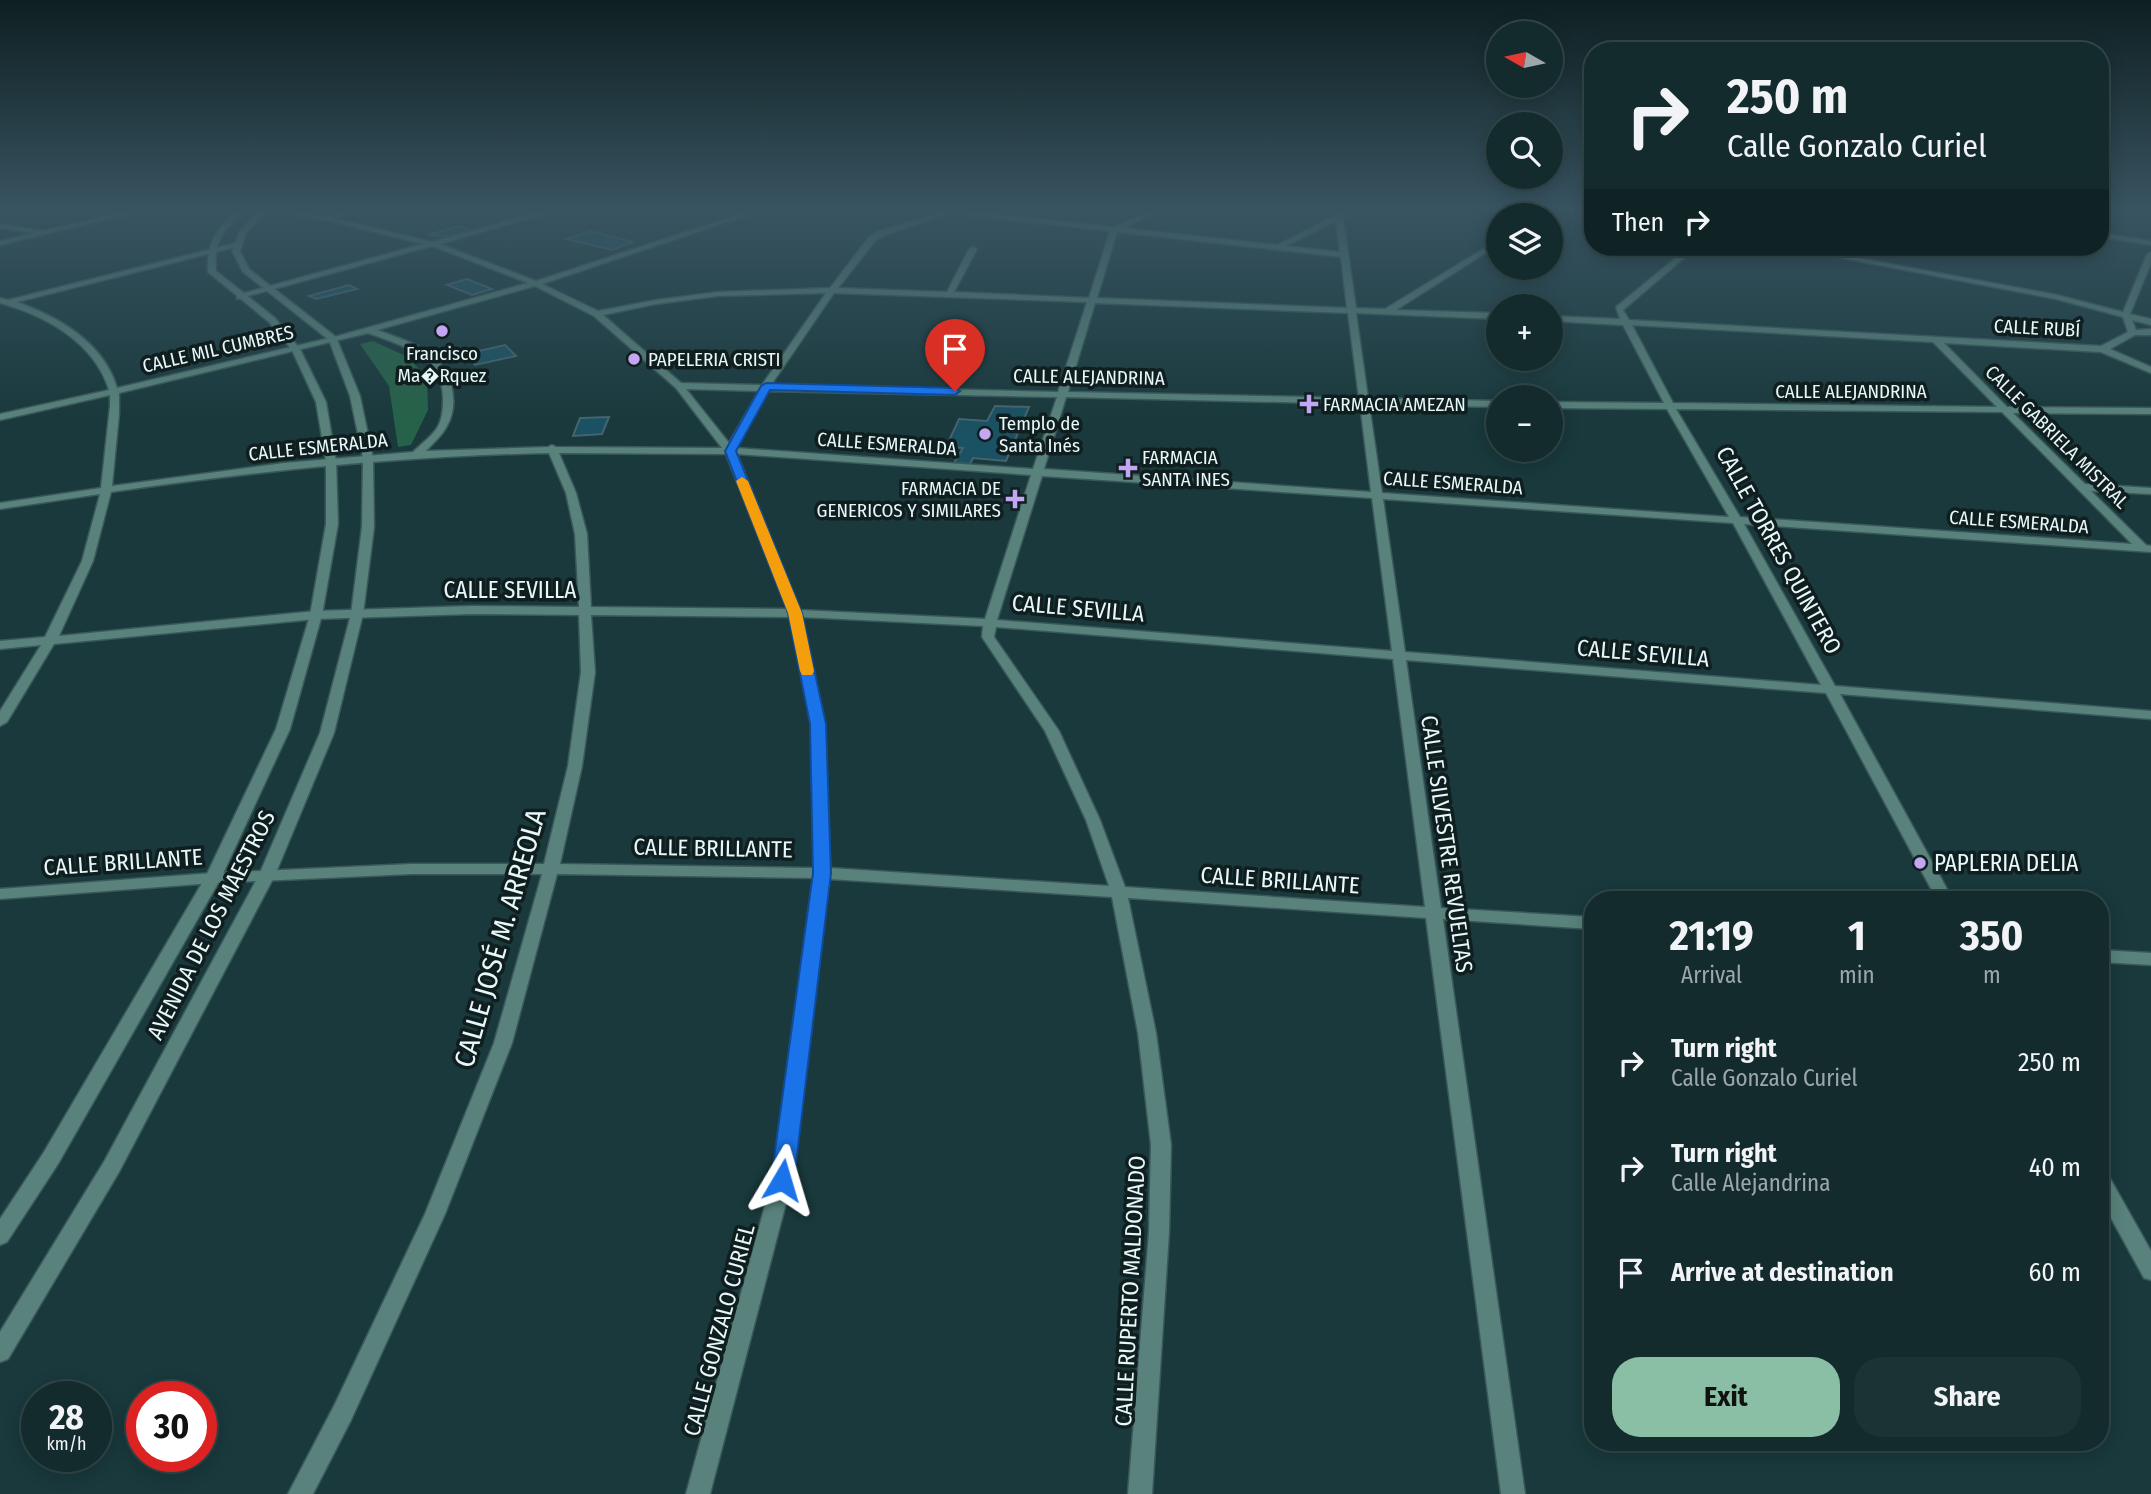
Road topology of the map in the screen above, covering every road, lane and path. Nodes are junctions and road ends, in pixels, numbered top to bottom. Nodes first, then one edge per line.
1 (97, 279) edge
2 (220, 279) edge
3 (257, 279) edge
4 (309, 279) edge
5 (524, 279) edge
6 (548, 279) edge
7 (841, 279) edge
8 (958, 279) edge
9 (1099, 279) edge
10 (1347, 279) edge
11 (1440, 279) edge
12 (1655, 279) edge
13 (1959, 279) edge
14 (2141, 279) edge
15 (535, 283) junction
16 (270, 289) junction
17 (832, 290) junction
18 (949, 295) junction
19 (240, 297) junction
20 (1092, 300) junction
21 (3, 302) edge
22 (1351, 310) junction
23 (1387, 312) junction
24 (597, 314) junction
25 (2126, 314) junction
26 (1486, 316) edge
27 (1563, 319) edge
28 (1625, 321) junction
29 (2151, 322) edge
30 (368, 330) junction
31 (2133, 332) junction
32 (2151, 332) edge
33 (333, 339) junction
34 (1937, 341) junction
35 (296, 349) junction
36 (2103, 349) junction
37 (2151, 370) edge
38 (679, 386) junction
39 (766, 386) junction
40 (114, 392) junction
41 (1062, 394) junction
42 (1364, 401) junction
43 (1486, 404) edge
44 (1563, 405) edge
45 (1671, 408) junction
46 (2004, 408) junction
47 (2151, 411) edge
48 (0, 418) edge
49 (552, 448) junction
50 (730, 451) junction
51 (416, 455) junction
52 (368, 458) junction
53 (331, 461) junction
54 (1038, 472) junction
55 (2081, 487) junction
56 (108, 490) junction
57 (2151, 491) edge
58 (1377, 495) junction
59 (0, 506) edge
60 (1735, 520) junction
61 (2146, 548) edge
62 (2151, 558) edge
63 (585, 610) junction
64 (795, 613) junction
65 (357, 614) junction
66 (316, 615) junction
67 (990, 622) junction
68 (52, 640) junction
69 (0, 645) edge
70 (1399, 655) junction
71 (1828, 689) junction
72 (2151, 715) edge
73 (0, 722) edge
74 (551, 869) junction
75 (822, 873) junction
76 (267, 875) junction
77 (213, 878) junction
78 (1940, 891) edge
79 (1118, 892) junction
80 (0, 894) edge
81 (1434, 913) junction
82 (1584, 922) edge
83 (2109, 957) edge
84 (2151, 960) edge
85 (2109, 1194) edge
86 (0, 1236) edge
87 (2151, 1270) edge
88 (0, 1352) edge
89 (300, 1494) edge
90 (698, 1494) edge
91 (1140, 1494) edge
92 (1513, 1494) edge

1 - 21 street
2 - 19 street, AVENIDA DE LOS MAESTROS
3 - 16 street
4 - 16 street
5 - 15 street, CALLE GONZALO CURIEL
6 - 15 street, CALLE MIL CUMBRES
7 - 17 street
8 - 18 street
9 - 20 street
10 - 22 street, CALLE SILVESTRE REVUELTAS
11 - 23 street
12 - 28 street
13 - 25 street
14 - 25 street
15 - 24 street, CALLE GONZALO CURIEL
15 - 30 street, CALLE MIL CUMBRES
16 - 19 street
16 - 33 street
17 - 18 street
17 - 24 street
17 - 39 street
18 - 20 street
19 - 35 street, AVENIDA DE LOS MAESTROS
20 - 22 street
20 - 41 street
21 - 40 street
22 - 23 street
22 - 42 street, CALLE SILVESTRE REVUELTAS
23 - 26 street
24 - 38 street, CALLE GONZALO CURIEL
25 - 29 street
25 - 31 street
27 - 28 street, CALLE RUBÍ
28 - 34 street, CALLE RUBÍ
28 - 45 street, CALLE TORRES QUINTERO
30 - 33 street, CALLE MIL CUMBRES
30 - 51 street
31 - 32 street
31 - 36 street
33 - 35 street, CALLE MIL CUMBRES
33 - 52 street, AVENIDA DE LOS MAESTROS
34 - 36 street, CALLE RUBÍ
34 - 46 street, CALLE GABRIELA MISTRAL
35 - 40 street, CALLE MIL CUMBRES
35 - 53 street, AVENIDA DE LOS MAESTROS
36 - 37 street
38 - 39 street, CALLE ALEJANDRINA
38 - 50 street, CALLE GONZALO CURIEL
39 - 41 street, CALLE ALEJANDRINA
39 - 50 street
40 - 48 street, CALLE MIL CUMBRES
40 - 56 street
41 - 42 street, CALLE ALEJANDRINA
41 - 54 street
42 - 43 street, CALLE ALEJANDRINA
42 - 58 street, CALLE SILVESTRE REVUELTAS
44 - 45 street, CALLE ALEJANDRINA
45 - 46 street, CALLE ALEJANDRINA
45 - 60 street, CALLE TORRES QUINTERO
46 - 47 street, CALLE ALEJANDRINA
46 - 55 street, CALLE GABRIELA MISTRAL
49 - 50 street, CALLE ESMERALDA
49 - 51 street, CALLE ESMERALDA
49 - 63 street, CALLE JOSÉ M. ARREOLA
50 - 54 street, CALLE ESMERALDA
50 - 64 street, CALLE GONZALO CURIEL
51 - 52 street, CALLE ESMERALDA
52 - 53 street, CALLE ESMERALDA
52 - 65 street, AVENIDA DE LOS MAESTROS
53 - 56 street, CALLE ESMERALDA
53 - 66 street, AVENIDA DE LOS MAESTROS
54 - 58 street, CALLE ESMERALDA
54 - 67 street
55 - 57 street
55 - 61 street, CALLE GABRIELA MISTRAL
56 - 59 street, CALLE ESMERALDA
56 - 68 street
58 - 60 street, CALLE ESMERALDA
58 - 70 street, CALLE SILVESTRE REVUELTAS
60 - 61 street, CALLE ESMERALDA
60 - 71 street, CALLE TORRES QUINTERO
61 - 62 street, CALLE GABRIELA MISTRAL
63 - 64 street, CALLE SEVILLA
63 - 65 street, CALLE SEVILLA
63 - 74 street, CALLE JOSÉ M. ARREOLA
64 - 67 street, CALLE SEVILLA
64 - 75 street, CALLE GONZALO CURIEL
65 - 66 street, CALLE SEVILLA
65 - 76 street, AVENIDA DE LOS MAESTROS
66 - 68 street, CALLE SEVILLA
66 - 77 street, AVENIDA DE LOS MAESTROS
67 - 70 street, CALLE SEVILLA
67 - 79 street, CALLE RUPERTO MALDONADO
68 - 69 street, CALLE SEVILLA
68 - 73 street
70 - 71 street, CALLE SEVILLA
70 - 81 street, CALLE SILVESTRE REVUELTAS
71 - 72 street, CALLE SEVILLA
71 - 78 street, CALLE TORRES QUINTERO
74 - 75 street, CALLE BRILLANTE
74 - 76 street, CALLE BRILLANTE
74 - 89 street, CALLE JOSÉ M. ARREOLA
75 - 79 street, CALLE BRILLANTE
75 - 90 street, CALLE GONZALO CURIEL
76 - 77 street, CALLE BRILLANTE
76 - 88 street, AVENIDA DE LOS MAESTROS
77 - 80 street, CALLE BRILLANTE
77 - 86 street, AVENIDA DE LOS MAESTROS
79 - 81 street, CALLE BRILLANTE
79 - 91 street, CALLE RUPERTO MALDONADO
81 - 82 street, CALLE BRILLANTE
81 - 92 street, CALLE SILVESTRE REVUELTAS
83 - 84 street
85 - 87 street

